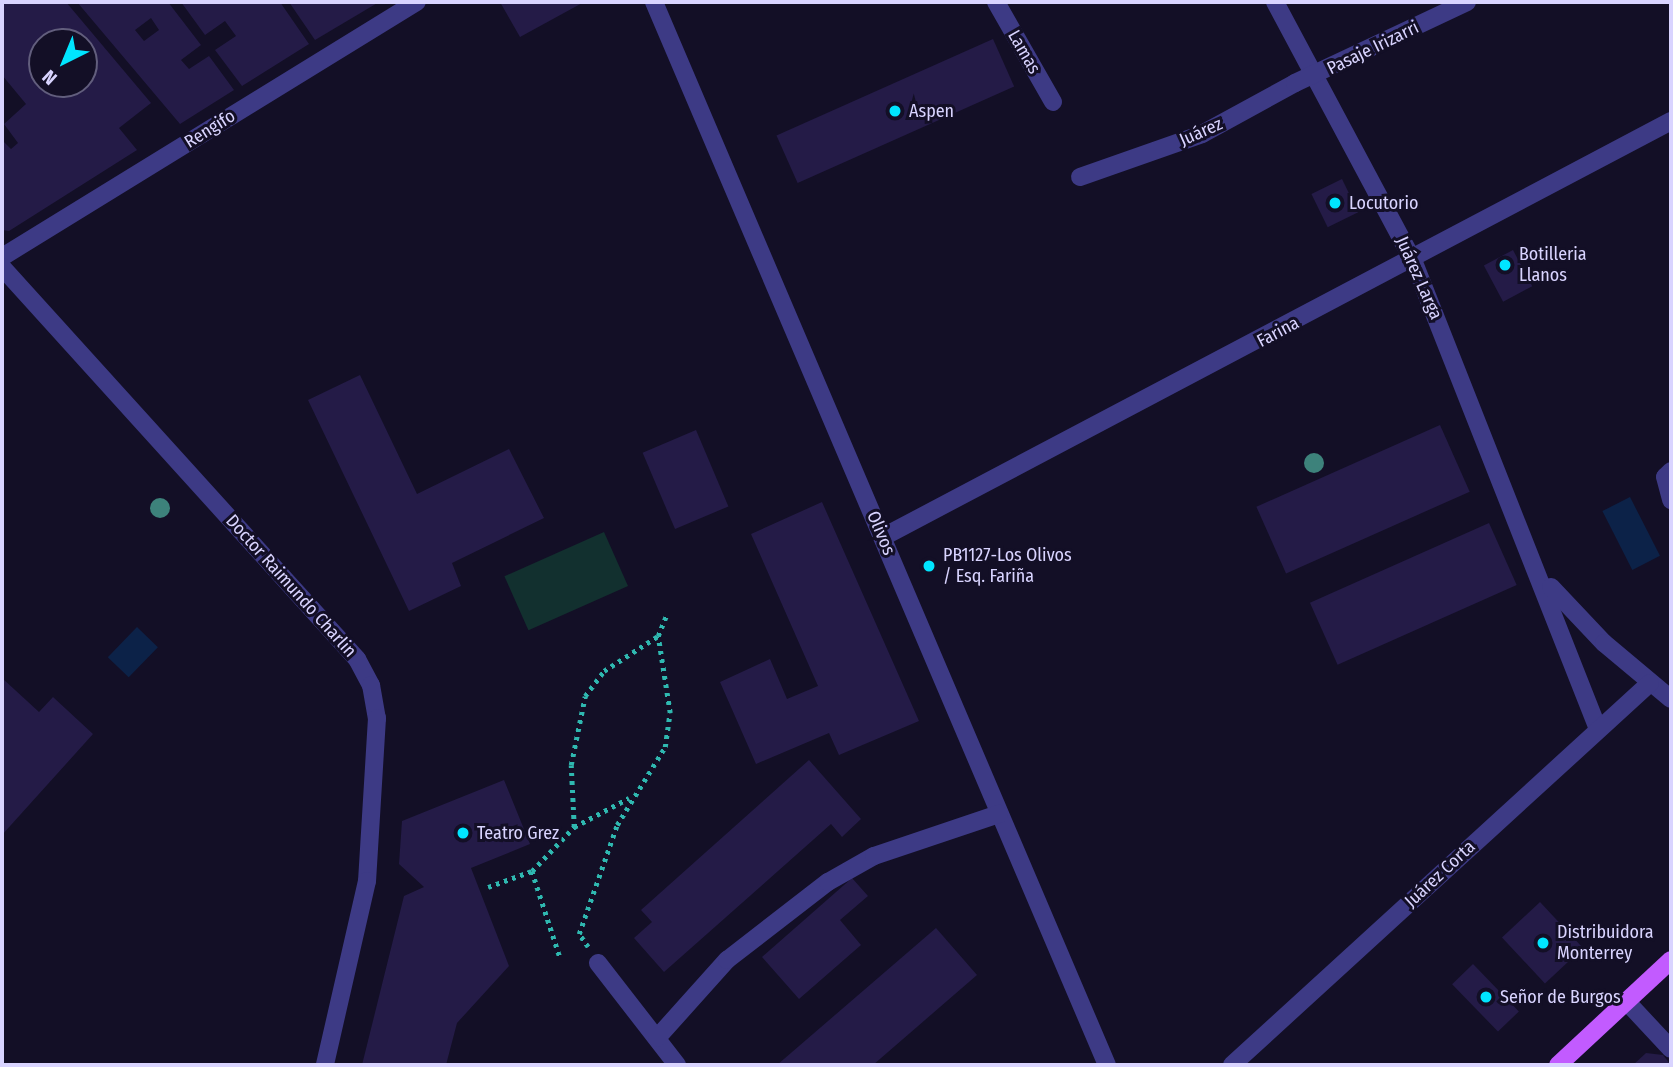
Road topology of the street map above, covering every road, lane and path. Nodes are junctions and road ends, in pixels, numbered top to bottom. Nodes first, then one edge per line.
1 (417, 2) edge
2 (654, 2) edge
3 (996, 2) edge
4 (1275, 2) edge
5 (1467, 2) edge
6 (1317, 76) junction
7 (1053, 102) dead end
8 (1671, 121) edge
9 (1080, 177) dead end
10 (2, 257) edge
11 (1413, 260) junction
12 (2, 267) edge
13 (1671, 471) edge
14 (1671, 500) edge
15 (883, 537) junction
16 (1537, 567) junction
17 (667, 614) dead end
18 (658, 636) junction
19 (1650, 683) junction
20 (1671, 699) edge
21 (1598, 729) junction
22 (630, 798) junction
23 (999, 814) junction
24 (575, 827) junction
25 (532, 872) junction
26 (488, 887) dead end
27 (579, 934) dead end
28 (560, 957) dead end
29 (1671, 960) edge
30 (598, 963) dead end
31 (1626, 1002) junction
32 (657, 1038) junction
33 (1671, 1049) edge
34 (325, 1065) edge
35 (677, 1065) edge
36 (1107, 1065) edge
37 (1232, 1065) edge
38 (1558, 1065) edge

1 - 10 street, Rengifo
2 - 15 street, Olivos
3 - 7 street, Lamas
4 - 6 street, Juárez Larga
5 - 6 street, Pasaje Irizarri
6 - 9 street, Juárez
6 - 11 street, Juárez Larga
8 - 11 street, Farina
11 - 15 street, Farina
11 - 16 street, Juárez Larga
12 - 34 street, Doctor Raimundo Charlin
13 - 14 street
15 - 23 street, Olivos
16 - 19 street, Juárez Larga
16 - 21 street, Juárez Larga
17 - 18 path
18 - 22 path
18 - 24 path
19 - 20 street, Juárez Larga
19 - 21 street, Juárez Corta
21 - 37 street, Juárez Corta
22 - 24 path
22 - 27 path
23 - 32 street
23 - 36 street, Olivos
24 - 25 path
25 - 26 path
25 - 28 path
29 - 31 main road
30 - 32 street
31 - 33 street
31 - 38 main road
32 - 35 street

